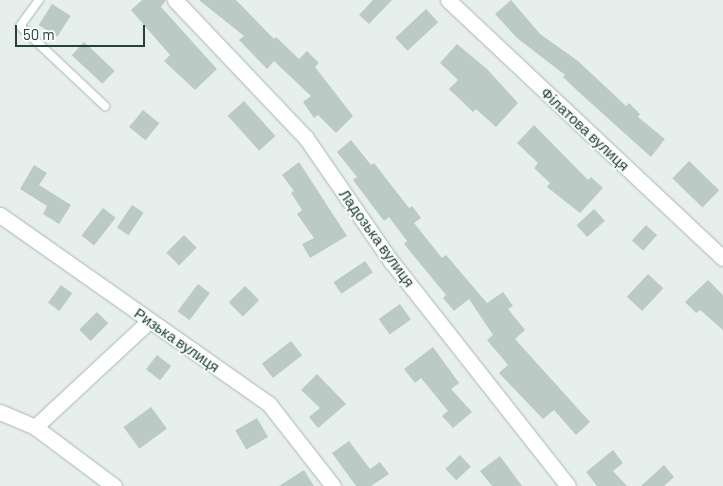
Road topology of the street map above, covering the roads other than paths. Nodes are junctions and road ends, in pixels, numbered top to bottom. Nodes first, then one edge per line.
1 (39, 0) edge
2 (175, 0) edge
3 (448, 0) edge
4 (105, 106) dead end
5 (0, 215) edge
6 (723, 258) edge
7 (150, 321) junction
8 (0, 412) edge
9 (35, 427) junction
10 (114, 486) edge
11 (334, 486) edge
12 (568, 486) edge

1 - 4 lane
2 - 12 street, Ладозька вулиця
3 - 6 street, Філатова вулиця
5 - 7 street, Ризька вулиця
7 - 9 street
7 - 11 street, Ризька вулиця
8 - 9 street
9 - 10 street

